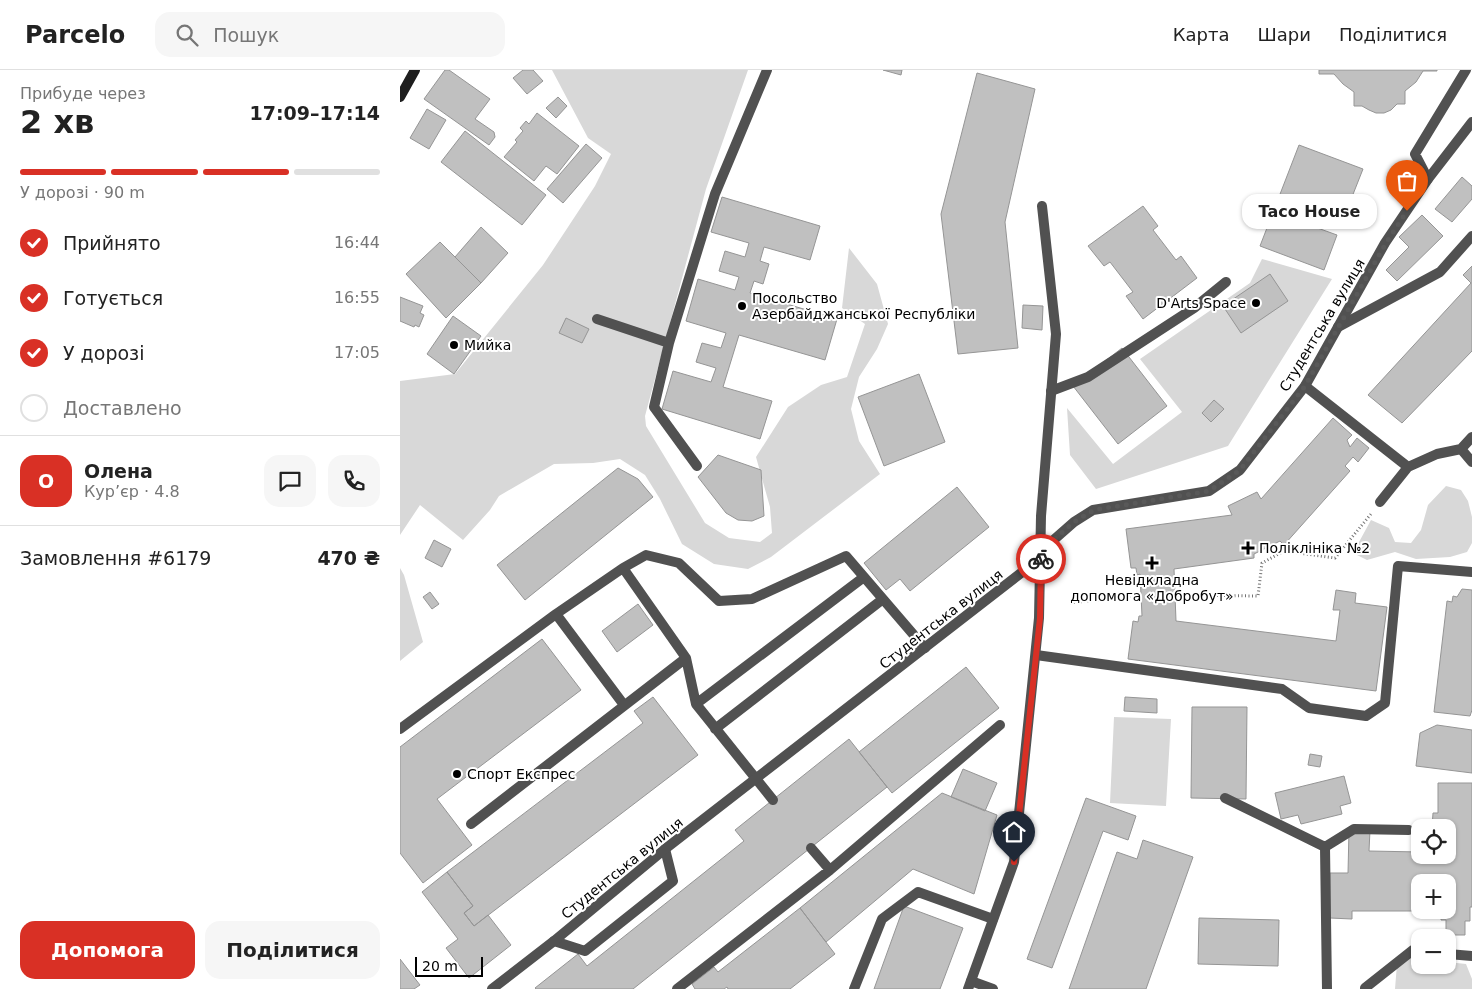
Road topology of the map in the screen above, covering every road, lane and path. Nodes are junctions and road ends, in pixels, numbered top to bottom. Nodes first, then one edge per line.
1 (415, 70) edge
2 (766, 70) edge
3 (1466, 70) edge
4 (400, 97) edge
5 (1472, 122) edge
6 (1428, 179) junction
7 (1042, 206) dead end
8 (1472, 236) edge
9 (1226, 282) dead end
10 (597, 319) dead end
11 (1338, 327) junction
12 (669, 343) junction
13 (1305, 386) junction
14 (1050, 391) junction
15 (1472, 437) edge
16 (1461, 449) junction
17 (1472, 462) edge
18 (697, 466) dead end
19 (1408, 467) junction
20 (1380, 502) joint
21 (1041, 551) junction
22 (623, 568) junction
23 (1472, 572) edge
24 (864, 577) junction
25 (1141, 595) dead end
26 (1175, 595) dead end
27 (883, 599) junction
28 (1070, 603) dead end
29 (556, 614) junction
30 (926, 648) junction
31 (1036, 655) junction
32 (686, 658) junction
33 (696, 704) junction
34 (624, 706) junction
35 (1000, 725) dead end
36 (400, 729) edge
37 (715, 729) junction
38 (756, 780) junction
39 (1225, 798) dead end
40 (773, 800) dead end
41 (471, 824) dead end
42 (1408, 830) dead end
43 (1325, 847) junction
44 (811, 848) dead end
45 (665, 849) junction
46 (830, 870) junction
47 (993, 919) junction
48 (554, 941) junction
49 (1411, 952) edge
50 (1456, 955) edge
51 (1472, 956) edge
52 (970, 985) edge
53 (492, 989) edge
54 (677, 989) edge
55 (854, 989) edge
56 (993, 989) edge
57 (1327, 989) edge
58 (1366, 989) edge

1 - 4 main road
2 - 12 street
3 - 6 street
5 - 6 street, Студентська вулиця
6 - 11 street, Студентська вулиця
7 - 14 street
8 - 11 street
9 - 14 street
10 - 12 street
11 - 13 street, Студентська вулиця
12 - 18 street
13 - 19 street
13 - 21 street, Студентська вулиця
14 - 21 street
15 - 16 street
16 - 17 street
16 - 19 street
19 - 20 street
20 - 26 path
21 - 30 street, Студентська вулиця
21 - 31 street
22 - 24 street
22 - 29 street
22 - 32 street
23 - 31 street
24 - 27 street
24 - 33 street
25 - 28 path
27 - 30 street
27 - 37 street
29 - 34 street
29 - 36 street
30 - 38 street, Студентська вулиця
31 - 47 street
32 - 33 street
32 - 34 street
33 - 37 street
34 - 41 street
35 - 46 street
37 - 38 street
38 - 40 street
38 - 45 street, Студентська вулиця
39 - 43 street
42 - 43 street
43 - 57 street
44 - 46 street
45 - 48 street, Студентська вулиця
45 - 48 street
46 - 54 street
47 - 52 street
47 - 55 street
48 - 53 street, Студентська вулиця
49 - 58 street
50 - 51 street
52 - 56 street

